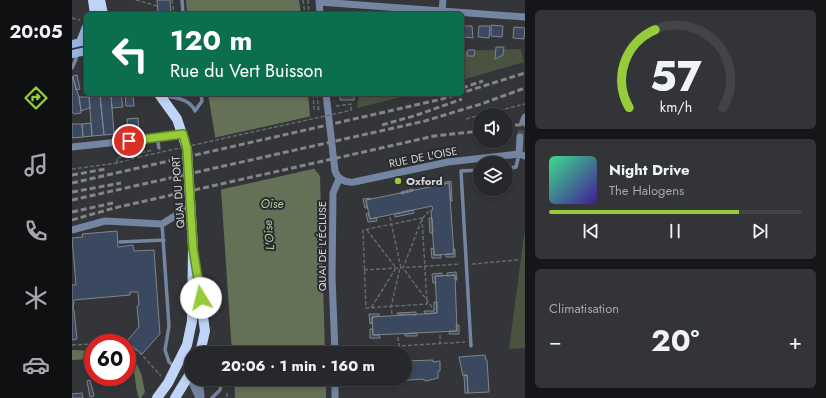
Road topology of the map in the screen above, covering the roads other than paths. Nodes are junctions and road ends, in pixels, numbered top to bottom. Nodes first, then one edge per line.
1 (182, 0) edge
2 (443, 0) edge
3 (96, 1) edge
4 (319, 1) edge
5 (442, 11) junction
6 (91, 12) edge
7 (95, 12) edge
8 (102, 12) edge
9 (183, 12) edge
10 (320, 12) edge
11 (456, 12) edge
12 (464, 13) edge
13 (525, 17) edge
14 (84, 31) edge
15 (79, 42) edge
16 (84, 51) edge
17 (74, 53) edge
18 (72, 68) edge
19 (160, 96) edge
20 (166, 96) edge
21 (201, 96) edge
22 (325, 96) edge
23 (183, 134) junction
24 (520, 137) tunnel mouth
25 (157, 138) junction
26 (72, 147) edge
27 (159, 148) road end
28 (522, 155) edge
29 (513, 168) edge
30 (473, 170) edge
31 (339, 179) junction
32 (191, 206) junction
33 (162, 224) junction
34 (72, 230) edge
35 (164, 240) junction
36 (120, 242) dead end
37 (193, 248) junction
38 (219, 292) dead end
39 (201, 298) junction
40 (471, 344) road end
41 (202, 346) edge
42 (335, 346) edge
43 (176, 368) junction
44 (184, 371) edge
45 (184, 384) edge
46 (195, 386) edge
47 (199, 386) edge
48 (221, 386) edge
49 (335, 386) edge
50 (156, 398) edge
51 (175, 398) edge
52 (200, 398) edge
53 (212, 398) edge
54 (335, 398) edge

1 - 9 lane
2 - 5 street
3 - 6 street
3 - 7 main road
3 - 8 main road
4 - 5 street
4 - 10 street
5 - 11 street
12 - 13 street
14 - 15 street
16 - 17 street
17 - 18 lane
19 - 23 main road, QUAI DU PORT
20 - 21 lane
22 - 31 street
23 - 25 street
23 - 32 main road, QUAI DU PORT
24 - 28 street
25 - 26 street
25 - 27 lane
28 - 29 lane
28 - 31 street, RUE DE L'OISE
30 - 40 lane
31 - 42 street, QUAI DE L'ÉCLUSE
32 - 33 street
32 - 37 main road, QUAI DU PORT
33 - 34 street
33 - 35 lane
35 - 36 lane
35 - 43 lane
37 - 39 main road, QUAI DU PORT
37 - 43 main road, QUAI DU PORT
38 - 39 lane
39 - 41 main road, QUAI DU PORT
43 - 44 main road
43 - 50 main road, QUAI DU PORT
45 - 51 main road
46 - 52 street
47 - 52 street
48 - 53 lane
49 - 54 street

